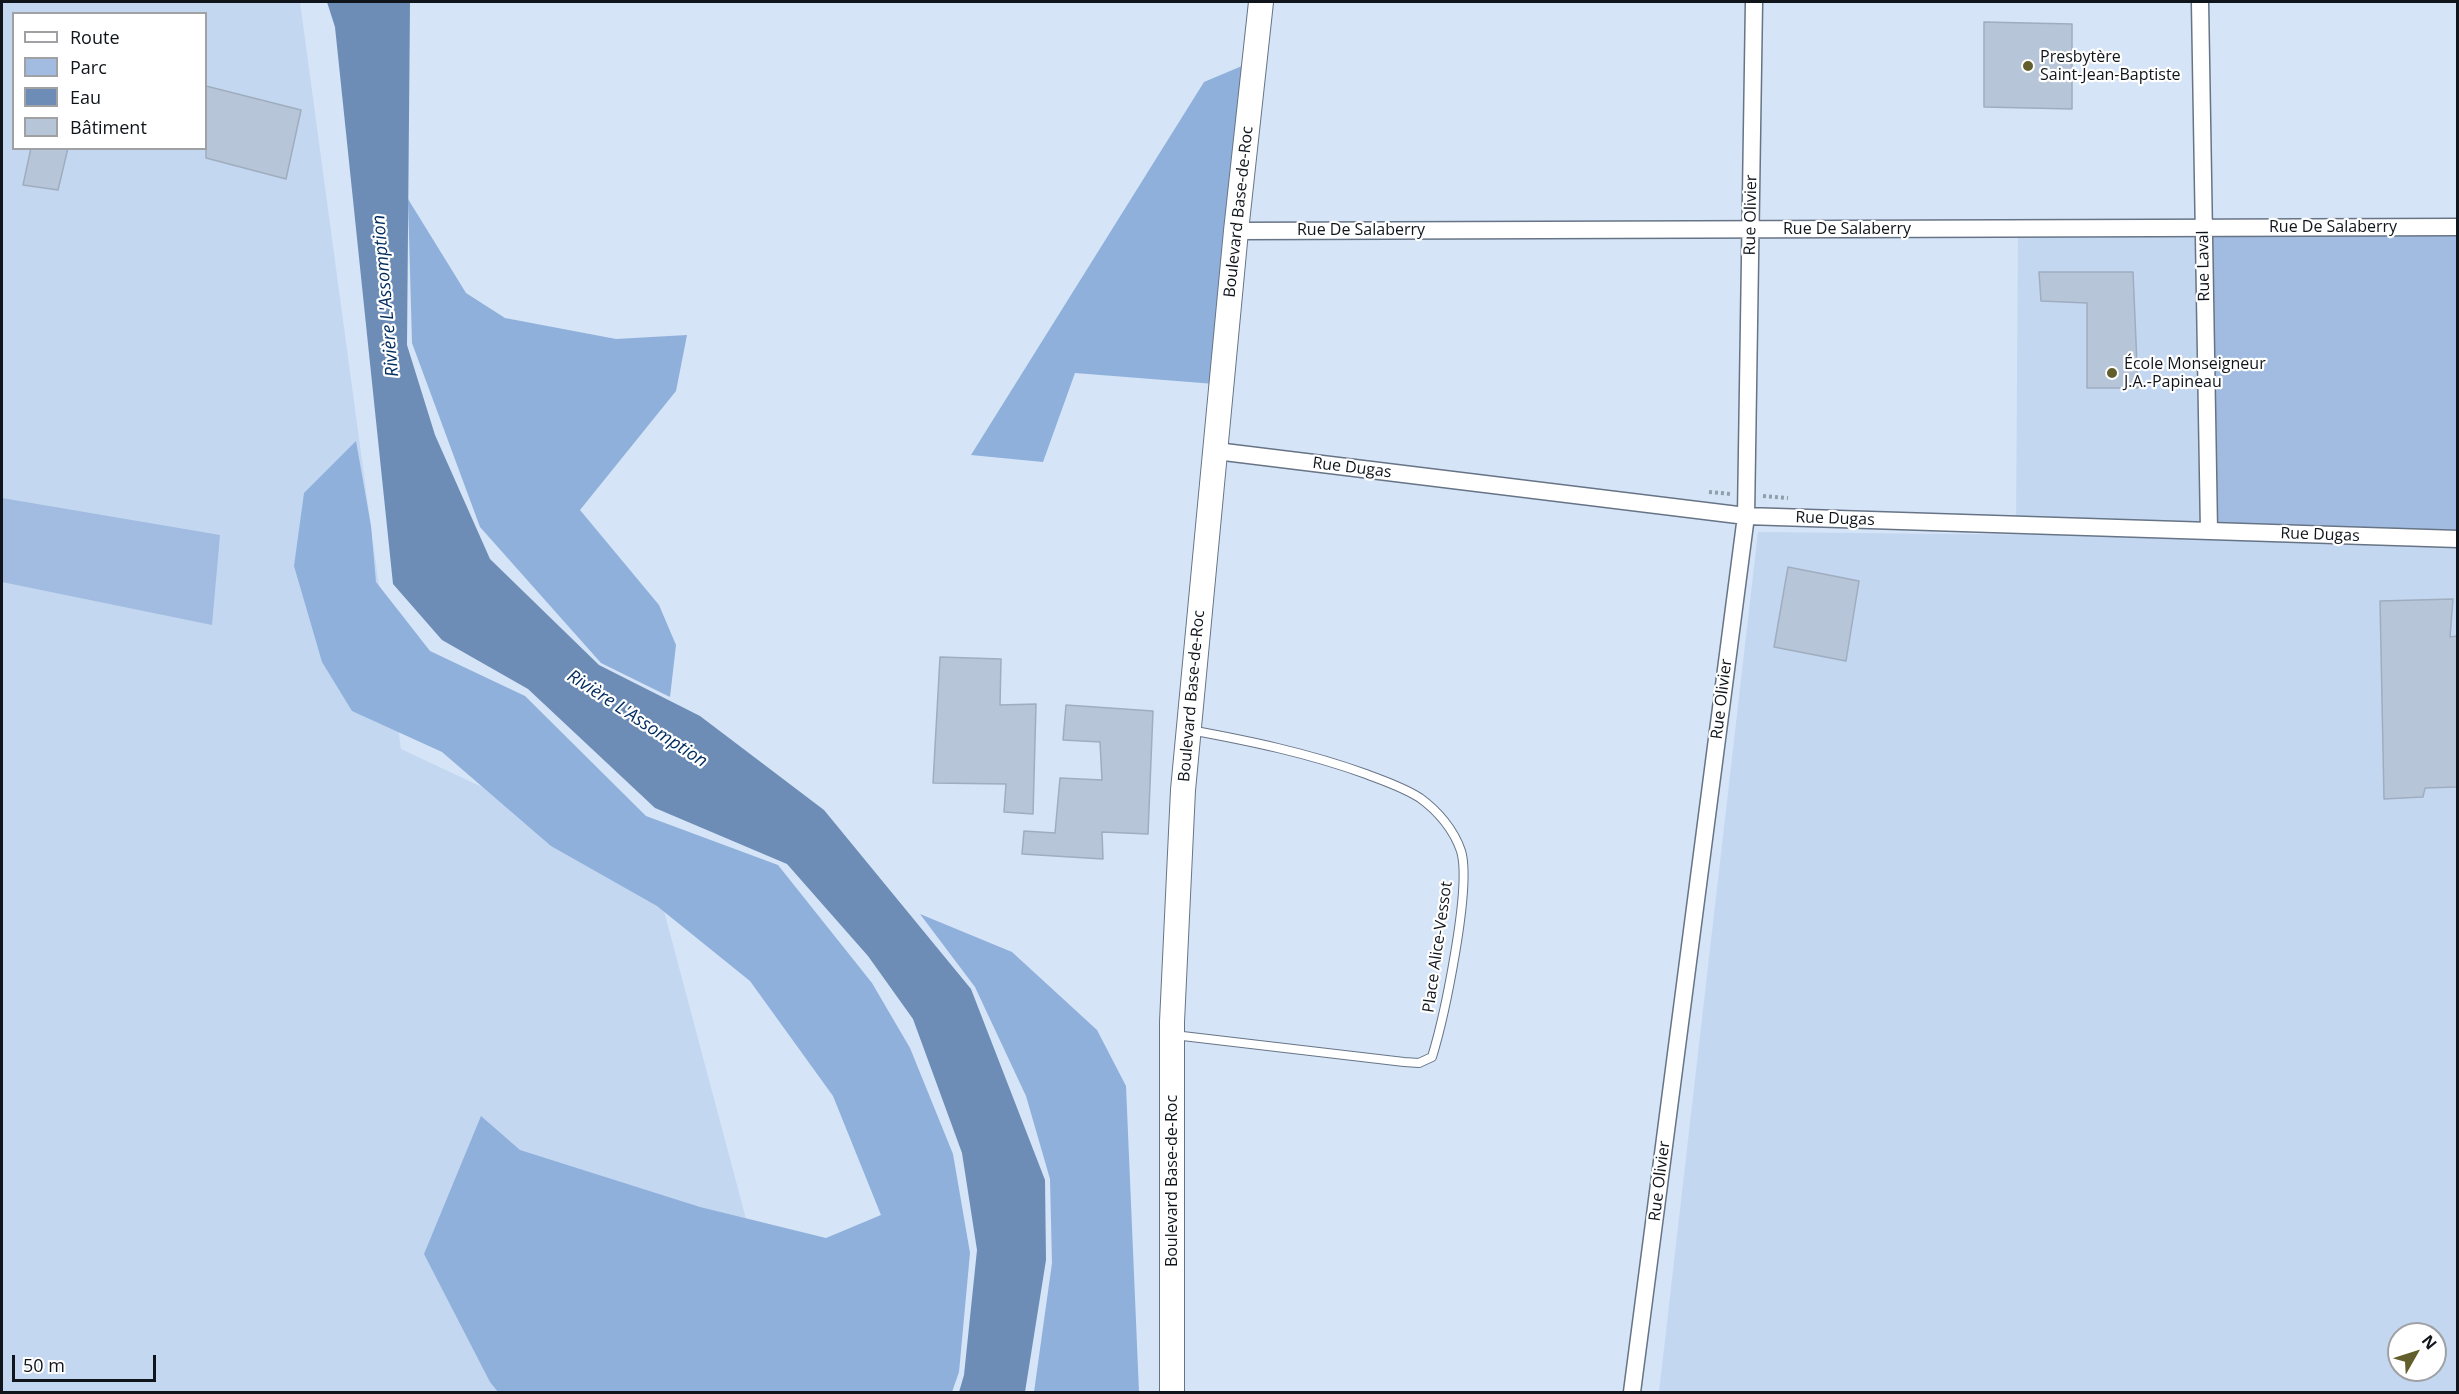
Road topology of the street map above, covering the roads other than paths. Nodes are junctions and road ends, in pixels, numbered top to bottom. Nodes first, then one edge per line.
1 (1261, 2) edge
2 (1754, 2) edge
3 (2199, 2) edge
4 (2204, 227) junction
5 (2457, 227) edge
6 (1751, 229) junction
7 (1236, 231) junction
8 (1216, 452) junction
9 (1746, 516) junction
10 (2209, 531) junction
11 (2457, 539) edge
12 (1189, 730) junction
13 (1172, 1035) junction
14 (1172, 1392) edge
15 (1632, 1392) edge

1 - 7 street, Boulevard Base-de-Roc
2 - 6 street, Rue Olivier
3 - 4 street, Rue Laval
4 - 5 street, Rue De Salaberry
4 - 6 street, Rue De Salaberry
4 - 10 street, Rue Laval
6 - 7 street, Rue De Salaberry
6 - 9 street, Rue Olivier
7 - 8 street, Boulevard Base-de-Roc
8 - 9 street, Rue Dugas
8 - 12 street, Boulevard Base-de-Roc
9 - 10 street, Rue Dugas
9 - 15 street, Rue Olivier
10 - 11 street, Rue Dugas
12 - 13 street, Boulevard Base-de-Roc
12 - 13 lane, Place Alice-Vessot
13 - 14 street, Boulevard Base-de-Roc

